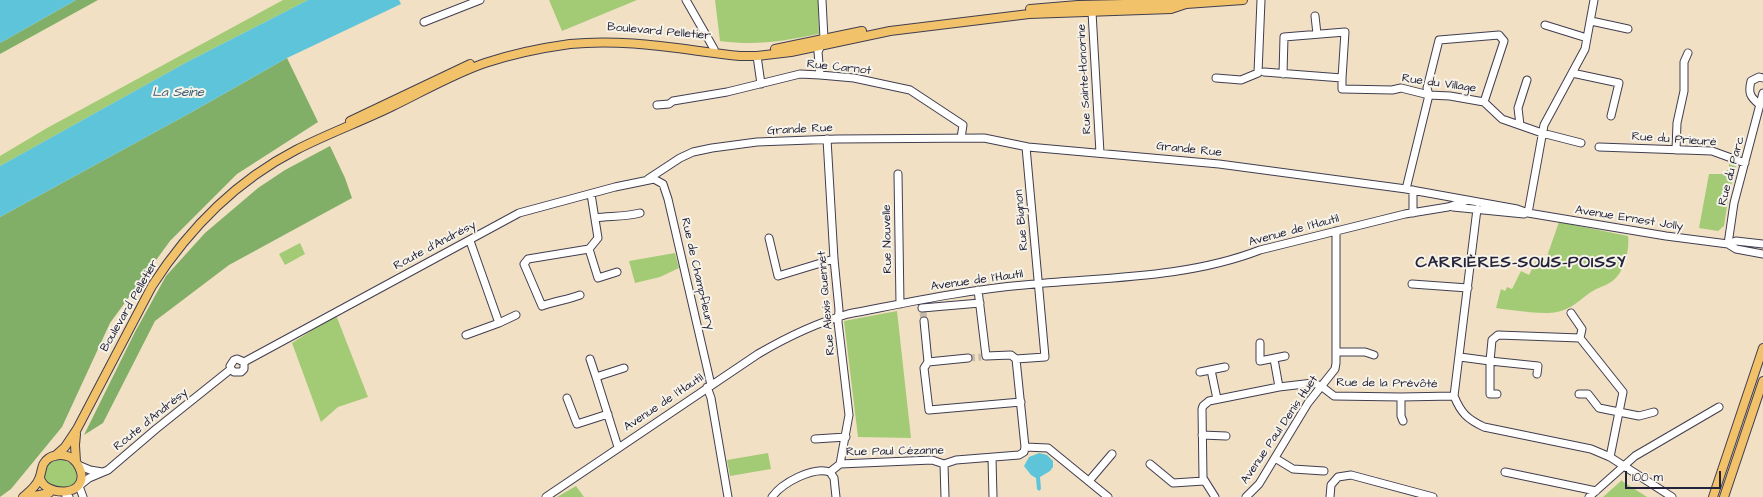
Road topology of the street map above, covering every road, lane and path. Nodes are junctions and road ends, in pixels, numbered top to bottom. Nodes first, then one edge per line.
1 (480, 0) edge
2 (686, 0) edge
3 (822, 0) edge
4 (1243, 0) edge
5 (1261, 0) edge
6 (1594, 0) edge
7 (1091, 8) junction
8 (1315, 16) dead end
9 (1591, 21) junction
10 (424, 22) dead end
11 (1545, 25) dead end
12 (1628, 29) dead end
13 (1317, 34) junction
14 (1587, 38) junction
15 (822, 42) junction
16 (714, 49) junction
17 (1688, 53) dead end
18 (757, 56) junction
19 (1264, 72) dead end
20 (1572, 73) junction
21 (1283, 74) junction
22 (820, 75) junction
23 (1216, 78) dead end
24 (1342, 78) junction
25 (1763, 78) edge
26 (1527, 80) dead end
27 (761, 84) junction
28 (1763, 93) edge
29 (1429, 95) junction
30 (1484, 102) junction
31 (657, 105) dead end
32 (1760, 105) junction
33 (1611, 116) dead end
34 (1520, 125) junction
35 (340, 129) junction
36 (1542, 133) junction
37 (961, 138) junction
38 (827, 139) junction
39 (1581, 143) dead end
40 (1026, 147) junction
41 (1599, 147) dead end
42 (1676, 150) junction
43 (1100, 153) junction
44 (1746, 163) junction
45 (663, 170) junction
46 (898, 174) dead end
47 (648, 179) junction
48 (664, 186) junction
49 (1410, 189) junction
50 (591, 194) junction
51 (1468, 201) junction
52 (1448, 207) junction
53 (1476, 209) junction
54 (640, 213) dead end
55 (1413, 213) junction
56 (1528, 213) junction
57 (594, 218) junction
58 (1336, 231) junction
59 (769, 238) dead end
60 (470, 240) junction
61 (1728, 244) junction
62 (1763, 244) edge
63 (589, 249) junction
64 (1763, 254) edge
65 (834, 259) junction
66 (617, 272) dead end
67 (1039, 284) junction
68 (1412, 284) dead end
69 (1468, 288) junction
70 (978, 290) junction
71 (580, 295) dead end
72 (921, 300) junction
73 (980, 303) junction
74 (900, 304) junction
75 (1571, 313) dead end
76 (516, 315) dead end
77 (839, 317) junction
78 (924, 321) tunnel mouth
79 (499, 323) junction
80 (466, 335) dead end
81 (1580, 338) junction
82 (1260, 343) dead end
83 (1763, 348) edge
84 (1336, 352) junction
85 (1374, 355) dead end
86 (1285, 356) dead end
87 (1460, 357) junction
88 (968, 358) tunnel mouth
89 (1016, 358) junction
90 (590, 359) dead end
91 (1274, 359) junction
92 (1490, 361) junction
93 (928, 362) junction
94 (1225, 367) dead end
95 (624, 368) dead end
96 (1211, 370) junction
97 (1200, 372) dead end
98 (1537, 374) dead end
99 (596, 377) junction
100 (1763, 380) edge
101 (709, 386) junction
102 (1321, 386) junction
103 (1279, 387) junction
104 (1497, 394) dead end
105 (1579, 394) dead end
106 (1454, 396) junction
107 (1401, 397) junction
108 (568, 398) dead end
109 (1217, 400) junction
110 (1021, 402) junction
111 (1719, 407) dead end
112 (1654, 412) dead end
113 (1619, 413) junction
114 (608, 414) junction
115 (1403, 421) dead end
116 (77, 429) junction
117 (1202, 435) junction
118 (1226, 436) dead end
119 (846, 437) junction
120 (815, 439) dead end
121 (1025, 447) junction
122 (618, 448) junction
123 (1112, 454) dead end
124 (56, 456) junction
125 (1610, 457) junction
126 (992, 458) junction
127 (1275, 458) junction
128 (77, 464) junction
129 (840, 464) junction
130 (944, 464) junction
131 (1150, 464) dead end
132 (1624, 467) junction
133 (1324, 471) dead end
134 (102, 472) junction
135 (830, 472) junction
136 (1505, 472) dead end
137 (40, 478) junction
138 (1089, 481) junction
139 (1204, 481) junction
140 (79, 486) junction
141 (1596, 491) junction
142 (49, 493) junction
143 (549, 495) edge
144 (67, 496) edge
145 (23, 497) edge
146 (30, 497) edge
147 (83, 497) edge
148 (728, 497) edge
149 (772, 497) edge
150 (836, 497) edge
151 (945, 497) edge
152 (993, 497) edge
153 (1108, 497) edge
154 (1215, 497) edge
155 (1246, 497) edge
156 (1330, 497) edge
157 (1433, 497) edge
158 (1589, 497) edge
159 (1672, 497) edge
160 (1713, 497) edge
161 (1724, 497) edge

1 - 10 street
2 - 16 street
3 - 15 street
4 - 7 main road, Boulevard Pelletier
5 - 23 street
6 - 9 street
7 - 15 main road, Boulevard Pelletier
7 - 43 street, Rue Sainte-Honorine
8 - 13 street
9 - 12 street
9 - 14 street
11 - 14 street
13 - 21 street
13 - 24 street
14 - 20 street
15 - 16 main road, Boulevard Pelletier
15 - 18 main road, Boulevard Pelletier
15 - 22 street
16 - 35 main road, Boulevard Pelletier
17 - 42 street
18 - 27 street
18 - 35 main road, Boulevard Pelletier
19 - 21 street
20 - 33 street
20 - 36 street
21 - 24 street
22 - 27 street, Rue Carnot
22 - 37 street, Rue Carnot
24 - 29 street, Rue du Village
25 - 32 street
26 - 34 street
27 - 31 street, Rue Carnot
28 - 32 street, Rue du Parc
29 - 30 street, Rue du Village
29 - 30 street
29 - 49 street
30 - 34 street, Rue du Village
32 - 44 street, Rue du Parc
34 - 36 street, Rue du Village
35 - 116 main road, Boulevard Pelletier
36 - 39 street, Rue du Village
36 - 56 street
37 - 38 street, Grande Rue
37 - 40 street, Grande Rue
38 - 45 street, Grande Rue
38 - 65 street, Rue Alexis Quennet
40 - 43 street, Grande Rue
40 - 67 street, Rue Bignon
41 - 42 street, Rue du Prieuré
42 - 44 street, Rue du Prieuré
43 - 49 street, Grande Rue
44 - 61 street, Rue du Parc
45 - 47 street, Grande Rue
45 - 48 street, Rue de Champfleury
46 - 74 street, Rue Nouvelle
47 - 48 street
47 - 50 street, Route d'Andrésy
48 - 101 street, Rue de Champfleury
49 - 51 street, Grande Rue
49 - 55 street
50 - 57 street
50 - 60 street, Route d'Andrésy
51 - 52 street
51 - 56 street, Avenue Ernest Jolly
52 - 53 street, Avenue Ernest Jolly
52 - 55 street, Avenue de l'Hautil
53 - 56 street, Avenue Ernest Jolly
53 - 69 street
54 - 57 street
55 - 58 street, Avenue de l'Hautil
56 - 61 street, Avenue Ernest Jolly
57 - 63 street
58 - 67 street, Avenue de l'Hautil
58 - 84 street, Avenue Paul Denis Huet
59 - 65 street
60 - 79 street
60 - 134 street, Route d'Andrésy
61 - 62 street, Avenue Ernest Jolly
61 - 64 street, Avenue Ernest Jolly
63 - 66 street
63 - 71 street
65 - 77 street, Rue Alexis Quennet
67 - 70 street, Avenue de l'Hautil
67 - 89 street, Rue Bignon
68 - 69 street
69 - 87 street
70 - 72 street, Avenue de l'Hautil
70 - 73 street
72 - 73 street, Avenue de l'Hautil
72 - 74 street, Avenue de l'Hautil
73 - 89 street
74 - 77 street, Avenue de l'Hautil
75 - 81 street
76 - 79 street
77 - 101 street, Avenue de l'Hautil
77 - 119 street, Rue Alexis Quennet
78 - 93 street
79 - 80 street
81 - 92 street
81 - 113 street
82 - 91 street
83 - 160 main road
84 - 85 street
84 - 102 street, Avenue Paul Denis Huet
86 - 91 street
87 - 92 street
87 - 106 street
88 - 93 street
89 - 110 street
90 - 99 street
91 - 103 street
92 - 98 street
92 - 104 street
93 - 110 street
94 - 96 street
95 - 99 street
96 - 97 street
96 - 109 street
99 - 114 street
100 - 161 main road
101 - 122 street, Avenue de l'Hautil
101 - 148 street, Rue de Champfleury
102 - 103 street
102 - 107 street, Rue de la Prévôté
102 - 127 street, Avenue Paul Denis Huet
103 - 109 street
105 - 113 street
106 - 107 street, Rue de la Prévôté
106 - 125 street
107 - 115 street
108 - 114 street
109 - 117 street
110 - 121 street
111 - 132 street
112 - 113 street
113 - 125 street
114 - 122 street
116 - 124 main road, Boulevard Pelletier
116 - 128 main road, Boulevard Pelletier
117 - 118 street
117 - 139 street
119 - 120 street
119 - 129 street, Rue Alexis Quennet
121 - 126 street, Rue Paul Cézanne
121 - 138 street
122 - 143 street, Avenue de l'Hautil
123 - 138 street
124 - 128 main road
124 - 137 main road
125 - 132 street
126 - 130 street, Rue Paul Cézanne
126 - 152 street
127 - 133 street
127 - 155 street, Avenue Paul Denis Huet
128 - 134 street
128 - 140 main road
129 - 130 street, Rue Paul Cézanne
129 - 135 street, Rue Paul Cézanne
130 - 151 street
131 - 139 street
132 - 141 street
132 - 159 street
134 - 140 street, Route d'Andrésy
135 - 149 street
135 - 150 street
136 - 141 street
137 - 142 main road
137 - 145 main road
138 - 153 street
139 - 154 street
140 - 144 main road
140 - 147 street
141 - 158 street
142 - 144 main road
142 - 146 main road
156 - 157 street

